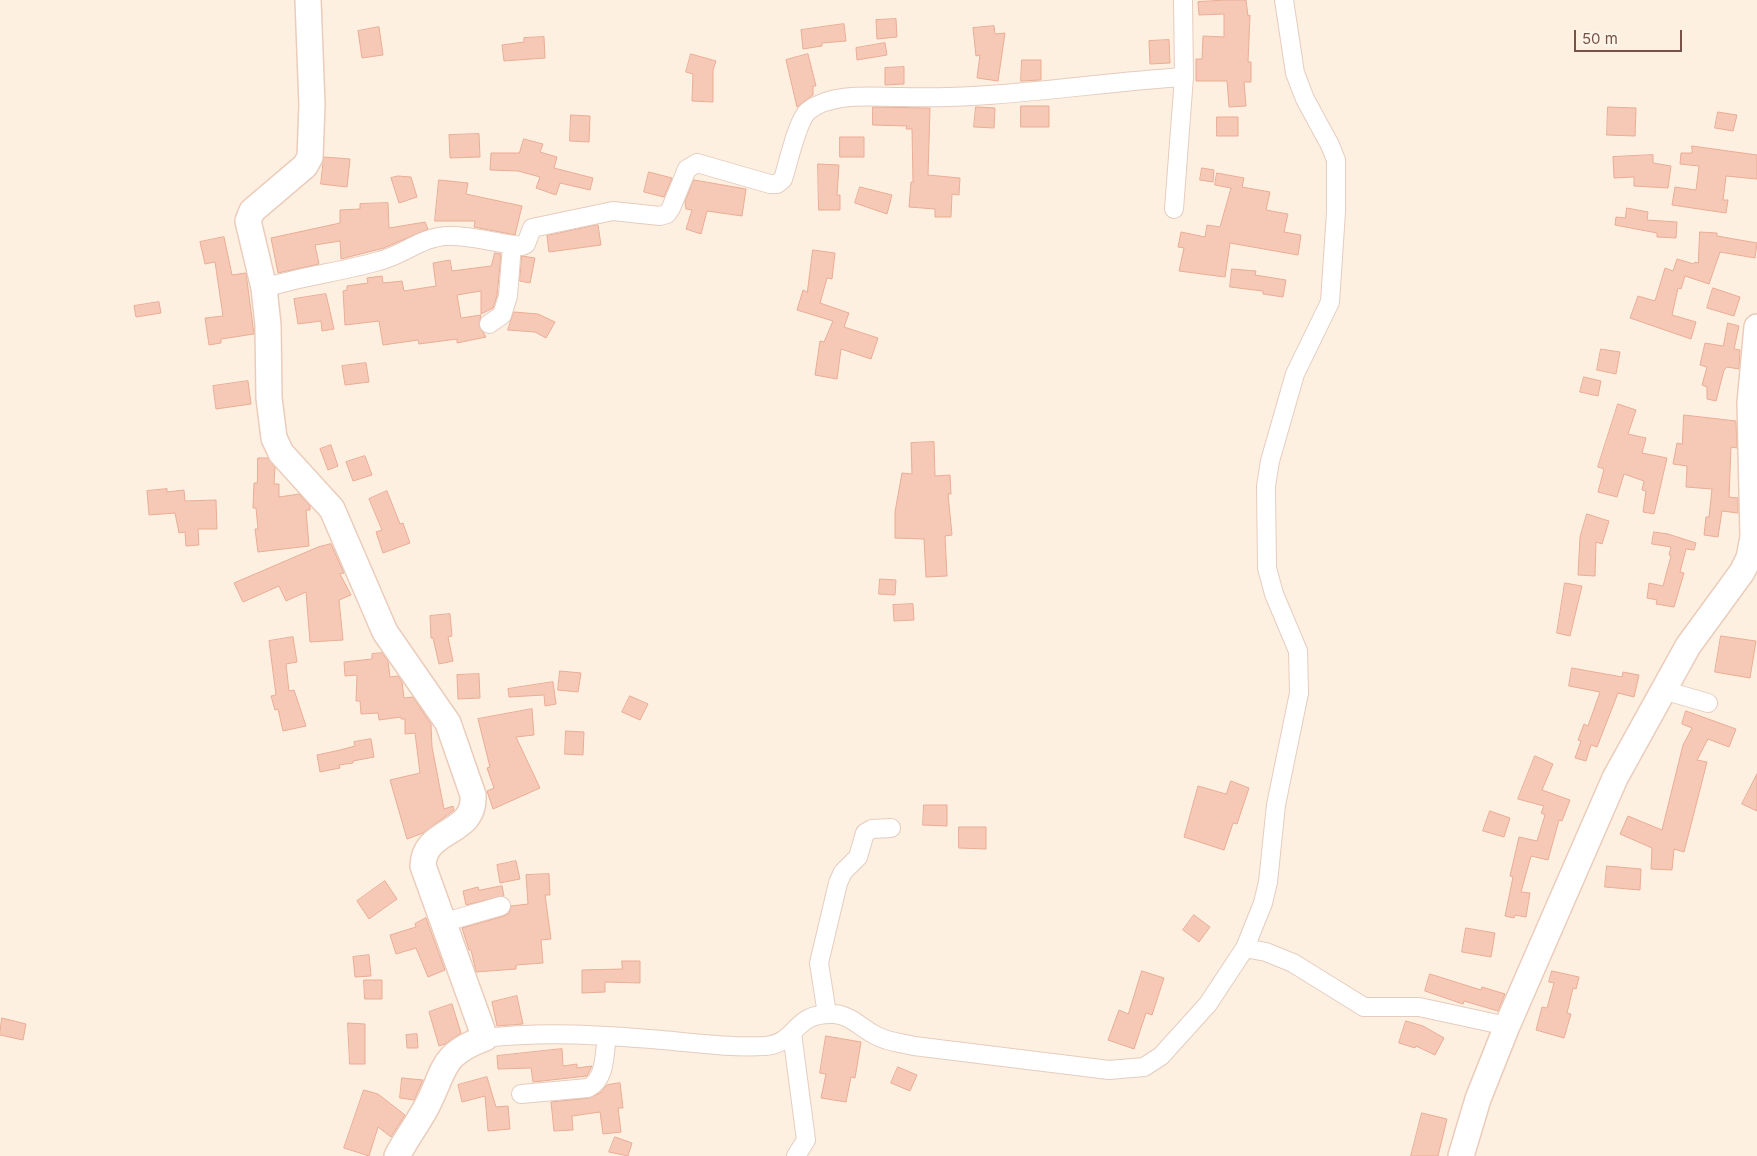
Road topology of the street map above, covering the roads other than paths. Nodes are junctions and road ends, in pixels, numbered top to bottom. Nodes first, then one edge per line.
1 (308, 0) edge
2 (1183, 0) edge
3 (1284, 0) edge
4 (1184, 77) junction
5 (1174, 209) dead end
6 (512, 245) junction
7 (264, 288) junction
8 (489, 324) dead end
9 (1757, 326) edge
10 (1663, 690) junction
11 (1708, 703) dead end
12 (891, 828) dead end
13 (501, 906) dead end
14 (445, 922) junction
15 (1245, 948) junction
16 (827, 1014) junction
17 (1507, 1026) junction
18 (792, 1033) junction
19 (607, 1036) junction
20 (484, 1038) junction
21 (521, 1094) dead end
22 (397, 1156) edge
23 (796, 1156) edge
24 (1461, 1156) edge

1 - 7 street
2 - 4 street
3 - 15 street
4 - 5 street
4 - 6 street
6 - 7 street
6 - 8 street
7 - 14 street
9 - 10 street
10 - 11 street
10 - 17 street
12 - 16 street
13 - 14 street
14 - 20 street
15 - 16 street
15 - 17 street
16 - 18 street
17 - 24 street
18 - 19 street
18 - 23 street
19 - 20 street
19 - 21 street
20 - 22 street

